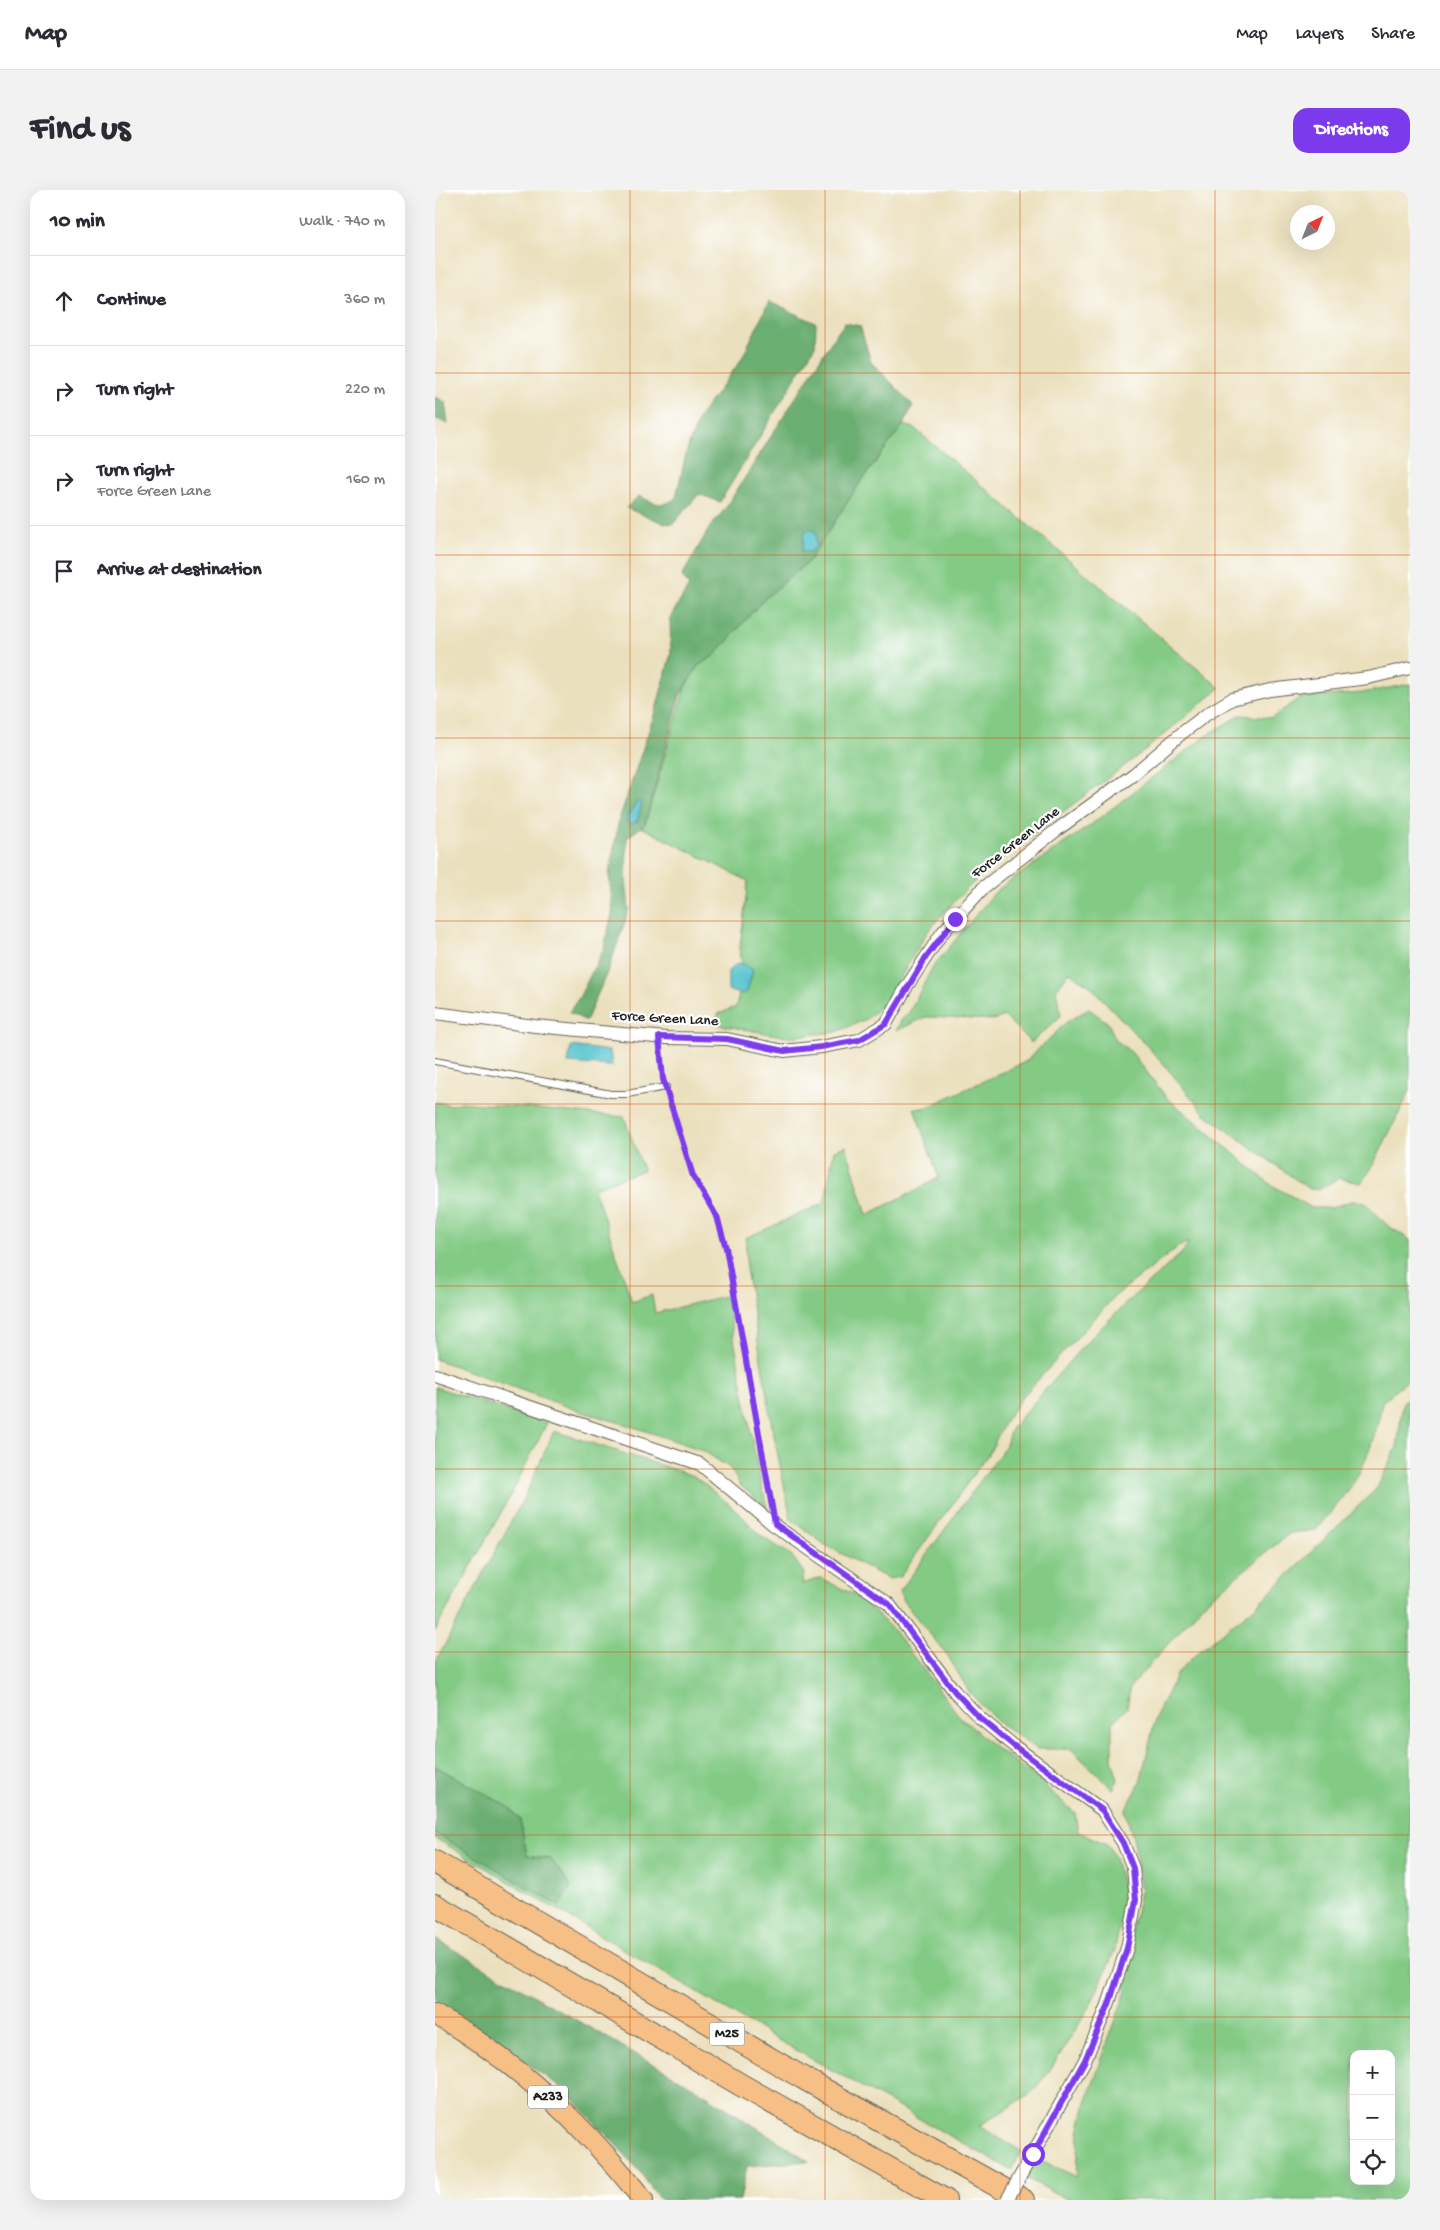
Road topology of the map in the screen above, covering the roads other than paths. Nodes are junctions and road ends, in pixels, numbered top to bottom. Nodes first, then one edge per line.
1 (1410, 668) edge
2 (435, 1014) edge
3 (435, 1060) edge
4 (666, 1087) road end
5 (435, 1375) edge
6 (435, 1862) edge
7 (435, 1905) edge
8 (435, 2014) edge
9 (643, 2200) edge
10 (945, 2200) edge
11 (1007, 2200) edge
12 (1023, 2200) edge

1 - 2 street, Force Green Lane
3 - 4 lane
5 - 11 street, bridge
6 - 12 highway, M25
7 - 10 highway, M25
8 - 9 main road, A233

